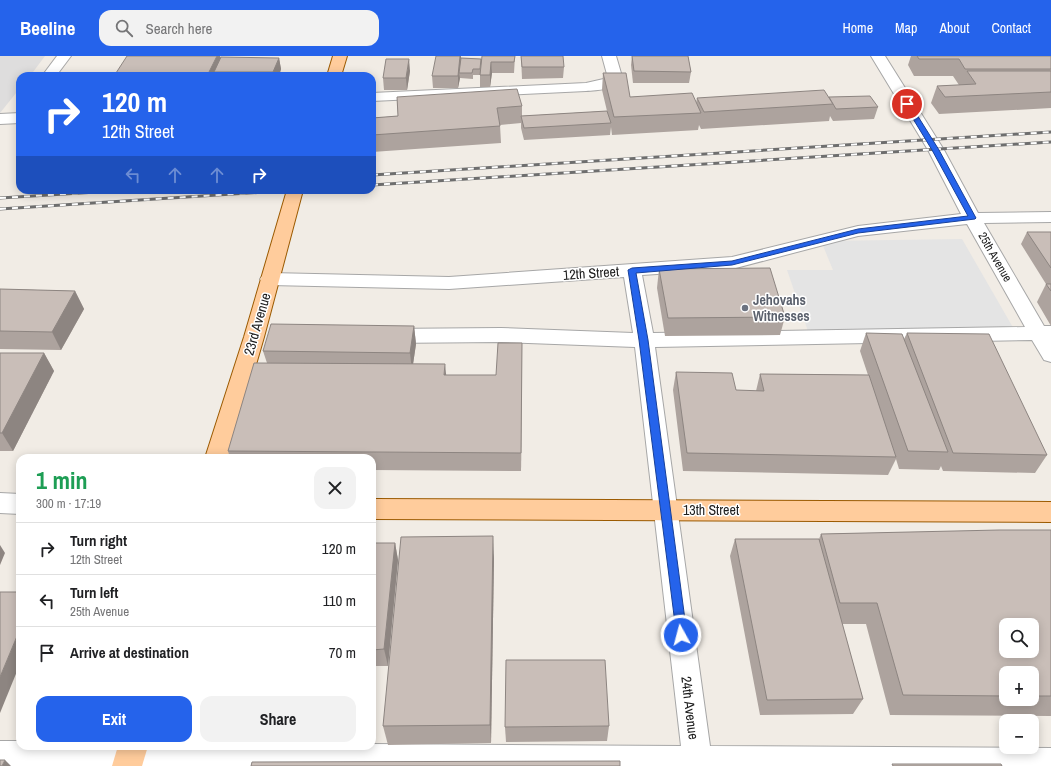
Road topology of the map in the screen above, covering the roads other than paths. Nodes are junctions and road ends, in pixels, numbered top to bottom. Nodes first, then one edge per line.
1 (64, 56) edge
2 (340, 56) edge
3 (609, 56) edge
4 (878, 56) edge
5 (52, 72) edge
6 (335, 72) edge
7 (376, 97) edge
8 (16, 117) edge
9 (0, 119) edge
10 (294, 194) edge
11 (1051, 217) edge
12 (972, 218) junction
13 (632, 270) junction
14 (270, 279) junction
15 (1045, 333) edge
16 (365, 336) edge
17 (644, 340) junction
18 (1051, 355) edge
19 (218, 454) edge
20 (0, 503) edge
21 (16, 504) edge
22 (376, 509) edge
23 (666, 510) junction
24 (1051, 512) edge
25 (0, 756) edge
26 (130, 756) edge
27 (697, 763) edge
28 (1051, 763) edge

1 - 5 street
2 - 6 main road
3 - 7 street
4 - 12 street, 25th Avenue
8 - 9 street
10 - 14 main road, 23rd Avenue
11 - 12 street, 12th Street
12 - 13 street, 12th Street
12 - 15 street, 25th Avenue
13 - 14 street, 12th Street
13 - 17 street, 24th Avenue
14 - 19 main road, 23rd Avenue
15 - 17 street
15 - 18 street, 25th Avenue
16 - 17 street
17 - 23 street, 24th Avenue
20 - 21 street
22 - 23 main road, 13th Street
23 - 24 main road, 13th Street
23 - 27 street, 24th Avenue
25 - 26 street
26 - 27 street
27 - 28 street

